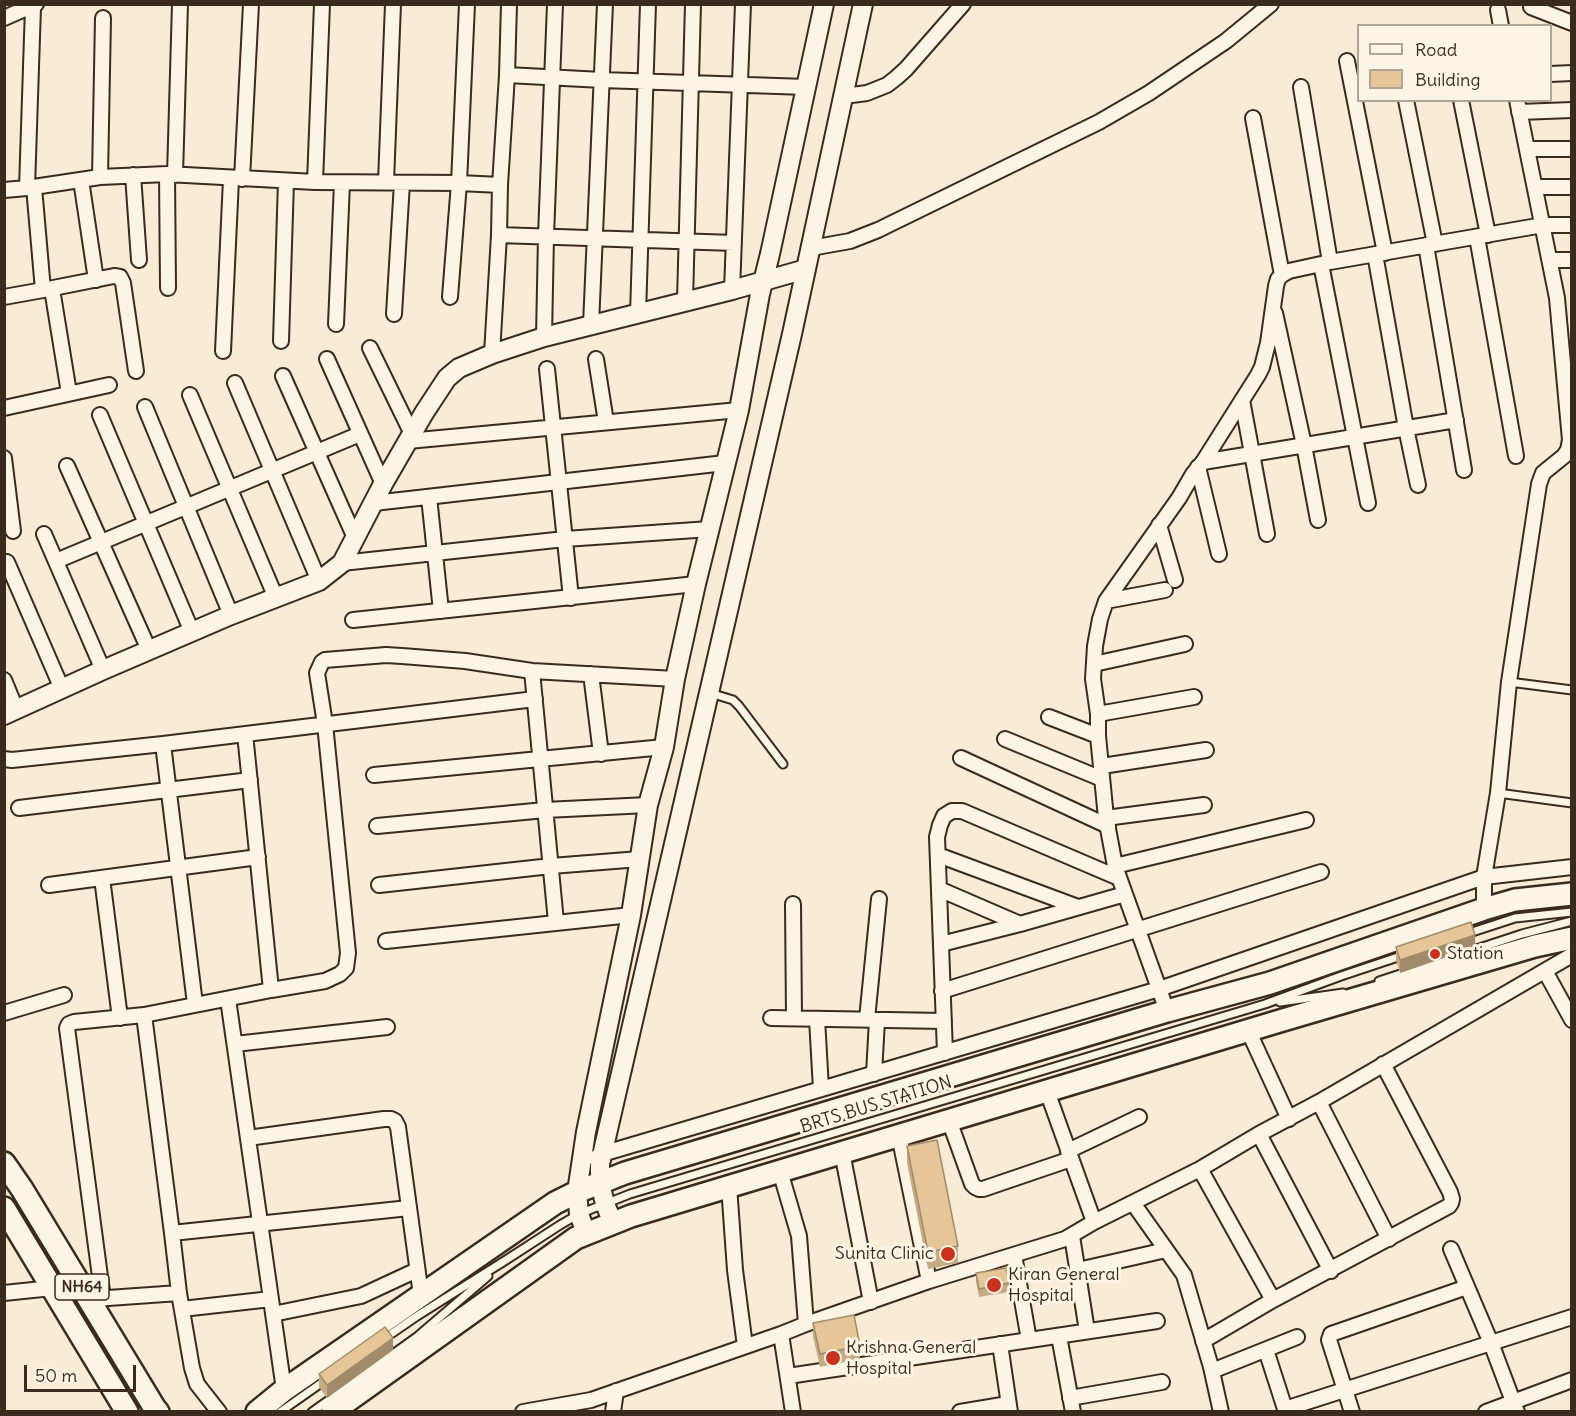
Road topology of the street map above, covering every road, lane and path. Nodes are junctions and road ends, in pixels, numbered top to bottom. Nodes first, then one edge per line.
1 (180, 4) edge
2 (251, 4) edge
3 (322, 4) edge
4 (393, 4) edge
5 (467, 4) edge
6 (509, 4) edge
7 (555, 4) edge
8 (604, 4) edge
9 (648, 4) edge
10 (693, 4) edge
11 (743, 4) edge
12 (824, 4) edge
13 (863, 4) edge
14 (963, 4) edge
15 (1270, 4) edge
16 (34, 6) edge
17 (1531, 7) dead end
18 (1498, 10) dead end
19 (4, 18) edge
20 (103, 18) dead end
21 (1572, 23) edge
22 (1501, 24) edge
23 (1347, 61) dead end
24 (1572, 73) edge
25 (1552, 74) edge
26 (507, 75) junction
27 (553, 77) junction
28 (602, 80) junction
29 (645, 81) junction
30 (691, 82) junction
31 (740, 83) junction
32 (806, 87) junction
33 (1301, 87) dead end
34 (844, 96) junction
35 (1406, 102) edge
36 (1461, 102) edge
37 (1518, 106) edge
38 (1572, 110) edge
39 (1253, 118) dead end
40 (1527, 148) junction
41 (1572, 149) edge
42 (133, 175) junction
43 (171, 175) junction
44 (99, 177) junction
45 (237, 179) junction
46 (81, 180) junction
47 (286, 181) junction
48 (315, 182) junction
49 (386, 182) junction
50 (342, 183) junction
51 (402, 183) junction
52 (459, 183) junction
53 (501, 185) junction
54 (31, 187) junction
55 (1535, 187) junction
56 (1572, 187) edge
57 (4, 190) edge
58 (1543, 225) junction
59 (1572, 225) edge
60 (499, 235) junction
61 (546, 236) junction
62 (1483, 236) junction
63 (594, 238) junction
64 (640, 240) junction
65 (686, 242) junction
66 (734, 243) junction
67 (1430, 245) junction
68 (811, 248) junction
69 (1380, 253) junction
70 (139, 260) dead end
71 (1550, 260) junction
72 (1572, 260) edge
73 (1326, 263) junction
74 (1282, 275) junction
75 (803, 278) junction
76 (96, 280) junction
77 (762, 287) junction
78 (168, 288) dead end
79 (48, 290) junction
80 (732, 290) junction
81 (4, 297) edge
82 (450, 297) dead end
83 (1557, 298) junction
84 (1572, 299) edge
85 (685, 301) junction
86 (1273, 304) junction
87 (394, 314) dead end
88 (638, 314) junction
89 (336, 324) dead end
90 (591, 324) junction
91 (544, 337) junction
92 (1565, 338) edge
93 (281, 341) dead end
94 (370, 348) dead end
95 (223, 351) dead end
96 (492, 354) junction
97 (327, 359) dead end
98 (596, 359) dead end
99 (547, 369) dead end
100 (136, 371) dead end
101 (283, 376) dead end
102 (235, 383) dead end
103 (109, 384) dead end
104 (69, 393) junction
105 (190, 395) dead end
106 (1242, 400) junction
107 (145, 407) dead end
108 (4, 408) edge
109 (739, 410) junction
110 (100, 416) dead end
111 (1456, 420) junction
112 (606, 422) junction
113 (553, 427) junction
114 (1406, 428) junction
115 (360, 434) junction
116 (410, 437) junction
117 (1355, 437) junction
118 (1304, 445) junction
119 (316, 452) junction
120 (1252, 453) junction
121 (1516, 456) dead end
122 (4, 459) edge
123 (725, 463) junction
124 (1200, 464) junction
125 (67, 466) dead end
126 (272, 470) junction
127 (1464, 470) dead end
128 (559, 483) junction
129 (383, 484) junction
130 (1418, 485) dead end
131 (230, 488) junction
132 (429, 497) junction
133 (1368, 503) dead end
134 (374, 504) junction
135 (186, 507) junction
136 (1318, 520) dead end
137 (146, 524) junction
138 (1159, 525) junction
139 (710, 529) junction
140 (13, 531) dead end
141 (44, 534) dead end
142 (1267, 534) dead end
143 (355, 538) junction
144 (565, 539) junction
145 (101, 543) junction
146 (436, 553) junction
147 (1219, 554) dead end
148 (56, 561) junction
149 (7, 562) dead end
150 (342, 563) junction
151 (319, 581) junction
152 (696, 584) junction
153 (276, 598) junction
154 (571, 598) junction
155 (1106, 601) junction
156 (441, 611) junction
157 (231, 615) junction
158 (353, 620) dead end
159 (192, 632) junction
160 (1185, 644) dead end
161 (148, 650) junction
162 (1094, 664) junction
163 (103, 670) junction
164 (532, 671) junction
165 (591, 674) junction
166 (675, 679) junction
167 (4, 680) edge
168 (1509, 682) junction
169 (62, 689) junction
170 (1572, 690) edge
171 (709, 693) junction
172 (1194, 696) dead end
173 (535, 699) junction
174 (10, 712) edge
175 (1098, 714) junction
176 (1049, 717) dead end
177 (325, 724) junction
178 (245, 734) junction
179 (1098, 736) junction
180 (1005, 739) dead end
181 (163, 744) junction
182 (664, 747) junction
183 (1206, 750) dead end
184 (601, 754) junction
185 (961, 758) dead end
186 (4, 759) edge
187 (541, 759) junction
188 (783, 764) dead end
189 (1102, 773) junction
190 (374, 775) dead end
191 (250, 780) junction
192 (169, 791) junction
193 (1498, 793) junction
194 (1572, 803) edge
195 (648, 805) junction
196 (1204, 805) dead end
197 (19, 808) dead end
198 (545, 810) junction
199 (1306, 819) dead end
200 (1107, 822) junction
201 (377, 826) dead end
202 (938, 855) junction
203 (258, 856) junction
204 (640, 859) junction
205 (551, 866) junction
206 (1572, 867) edge
207 (178, 868) junction
208 (1117, 872) junction
209 (1321, 872) dead end
210 (1484, 877) junction
211 (102, 878) junction
212 (49, 885) dead end
213 (379, 885) dead end
214 (939, 889) junction
215 (1125, 894) junction
216 (1572, 894) edge
217 (879, 899) dead end
218 (793, 904) dead end
219 (1078, 907) junction
220 (1484, 909) junction
221 (1572, 912) edge
222 (631, 915) junction
223 (1572, 921) edge
224 (556, 922) junction
225 (1020, 924) junction
226 (1138, 930) junction
227 (1460, 936) edge
228 (1572, 938) edge
229 (386, 941) dead end
230 (941, 944) junction
231 (1406, 954) edge
232 (1572, 955) edge
233 (1545, 970) junction
234 (1367, 985) dead end
235 (1159, 989) junction
236 (272, 990) junction
237 (942, 991) junction
238 (1345, 992) dead end
239 (64, 995) dead end
240 (228, 999) junction
241 (195, 1004) junction
242 (1266, 1004) junction
243 (5, 1011) edge
244 (1167, 1011) junction
245 (144, 1015) junction
246 (120, 1018) junction
247 (771, 1018) dead end
248 (794, 1018) junction
249 (817, 1019) junction
250 (872, 1020) junction
251 (1572, 1020) edge
252 (944, 1021) junction
253 (387, 1028) dead end
254 (1248, 1030) junction
255 (235, 1044) junction
256 (945, 1053) junction
257 (1383, 1064) junction
258 (874, 1074) junction
259 (820, 1089) junction
260 (1047, 1091) junction
261 (1319, 1102) junction
262 (1139, 1117) dead end
263 (1289, 1119) junction
264 (949, 1120) junction
265 (1259, 1134) junction
266 (899, 1135) junction
267 (248, 1138) junction
268 (842, 1152) junction
269 (602, 1154) junction
270 (1070, 1155) junction
271 (4, 1163) edge
272 (581, 1165) junction
273 (1200, 1169) junction
274 (780, 1171) junction
275 (600, 1183) junction
276 (729, 1186) junction
277 (576, 1192) junction
278 (1133, 1203) junction
279 (4, 1208) edge
280 (409, 1208) junction
281 (609, 1213) junction
282 (1094, 1222) junction
283 (261, 1224) junction
284 (582, 1224) junction
285 (172, 1233) junction
286 (1072, 1236) junction
287 (1389, 1239) junction
288 (1451, 1248) dead end
289 (1166, 1250) junction
290 (1014, 1255) junction
291 (506, 1260) junction
292 (417, 1270) junction
293 (1078, 1270) junction
294 (1330, 1270) junction
295 (929, 1281) junction
296 (1467, 1287) junction
297 (52, 1288) junction
298 (4, 1293) edge
299 (179, 1293) junction
300 (421, 1295) junction
301 (96, 1299) junction
302 (271, 1299) junction
303 (1273, 1300) junction
304 (871, 1302) junction
305 (182, 1310) junction
306 (273, 1314) junction
307 (1572, 1317) edge
308 (1157, 1321) dead end
309 (806, 1324) junction
310 (1087, 1332) junction
311 (782, 1334) junction
312 (1059, 1336) junction
313 (1297, 1337) dead end
314 (1029, 1340) junction
315 (1203, 1341) junction
316 (378, 1343) edge
317 (1491, 1343) junction
318 (1000, 1344) junction
319 (746, 1346) junction
320 (1266, 1350) junction
321 (1212, 1371) junction
322 (788, 1376) junction
323 (329, 1377) edge
324 (1572, 1380) edge
325 (1162, 1382) dead end
326 (284, 1390) junction
327 (1345, 1390) junction
328 (616, 1391) junction
329 (1072, 1405) edge
330 (1515, 1407) edge
331 (1009, 1408) edge
332 (1285, 1410) edge
333 (127, 1412) edge
334 (158, 1412) edge
335 (219, 1412) edge
336 (257, 1412) edge
337 (280, 1412) edge
338 (312, 1412) edge
339 (332, 1412) edge
340 (523, 1412) edge
341 (613, 1412) edge
342 (793, 1412) edge
343 (960, 1412) edge
344 (1221, 1412) edge
345 (1352, 1412) edge
346 (1486, 1412) edge

1 - 43 street
2 - 45 street
3 - 48 street
4 - 49 street
5 - 52 street
6 - 26 street
7 - 27 street
8 - 28 street
9 - 29 street
10 - 30 street
11 - 31 street
12 - 32 street
13 - 34 street
14 - 34 street
15 - 68 street
16 - 19 street
16 - 54 street
17 - 21 street
18 - 22 street
20 - 44 street
23 - 69 street
24 - 25 street
26 - 27 street
26 - 53 street
27 - 28 street
27 - 61 street
28 - 29 street
28 - 63 street
29 - 30 street
29 - 64 street
30 - 31 street
30 - 65 street
31 - 32 street
31 - 66 street
32 - 77 street
33 - 73 street
34 - 68 street
35 - 67 street
36 - 62 street
37 - 38 street
37 - 40 street
39 - 74 street
40 - 41 street
40 - 55 street
42 - 43 street
42 - 44 street
42 - 70 street
43 - 45 street
43 - 78 street
44 - 46 street
45 - 47 street
45 - 95 street
46 - 54 street
46 - 76 street
47 - 48 street
47 - 93 street
48 - 50 street
49 - 50 street
49 - 51 street
50 - 89 street
51 - 52 street
51 - 87 street
52 - 53 street
52 - 82 street
53 - 60 street
54 - 57 street
54 - 79 street
55 - 56 street
55 - 58 street
58 - 59 street
58 - 62 street
58 - 71 street
60 - 61 street
60 - 96 street
61 - 63 street
61 - 91 street
62 - 67 street
62 - 121 street
63 - 64 street
63 - 90 street
64 - 65 street
64 - 88 street
65 - 66 street
65 - 85 street
66 - 80 street
67 - 69 street
67 - 111 street
68 - 75 street
69 - 73 street
69 - 114 street
71 - 72 street
71 - 83 street
73 - 74 street
73 - 117 street
74 - 86 street
75 - 77 street
75 - 171 street
76 - 79 street
76 - 100 street
77 - 80 street
77 - 109 street
79 - 81 street
79 - 104 street
80 - 85 street
83 - 84 street
83 - 92 street
85 - 88 street
86 - 106 street
86 - 118 street
88 - 90 street
90 - 91 street
91 - 96 street
92 - 168 street
94 - 116 street
96 - 116 street
97 - 115 street
98 - 112 street
99 - 113 street
101 - 119 street
102 - 126 street
103 - 104 street
104 - 108 street
105 - 131 street
106 - 120 street
106 - 124 street
107 - 135 street
109 - 112 street
109 - 123 street
110 - 137 street
111 - 114 street
111 - 127 street
112 - 113 street
113 - 116 street
113 - 128 street
114 - 117 street
114 - 130 street
115 - 119 street
115 - 129 street
116 - 129 street
117 - 118 street
117 - 133 street
118 - 120 street
118 - 136 street
119 - 126 street
119 - 143 street
120 - 124 street
120 - 142 street
122 - 140 street
123 - 128 street
123 - 139 street
124 - 138 street
124 - 147 street
125 - 145 street
126 - 131 street
126 - 151 street
128 - 132 street
128 - 144 street
129 - 134 street
131 - 135 street
131 - 153 street
132 - 134 street
132 - 146 street
134 - 143 street
135 - 137 street
135 - 157 street
137 - 145 street
137 - 159 street
138 - 155 street
138 - 155 street
139 - 144 street
139 - 152 street
141 - 148 street
143 - 150 street
144 - 146 street
144 - 154 street
145 - 148 street
145 - 161 street
146 - 150 street
146 - 156 street
148 - 163 street
149 - 169 street
150 - 151 street
151 - 153 street
152 - 154 street
152 - 166 street
153 - 157 street
154 - 156 street
155 - 162 street
156 - 158 street
157 - 159 street
159 - 161 street
160 - 162 street
161 - 163 street
162 - 175 street
163 - 169 street
164 - 165 street
164 - 173 street
164 - 177 street
165 - 166 street
165 - 184 street
166 - 182 street
167 - 174 street
168 - 170 lane
168 - 193 street
169 - 174 street
171 - 188 lane
171 - 269 street
172 - 175 street
173 - 177 street
173 - 187 street
175 - 179 street
176 - 179 street
177 - 178 street
177 - 236 street
178 - 181 street
178 - 191 street
179 - 189 street
180 - 189 street
181 - 186 street
181 - 192 street
182 - 184 street
182 - 195 street
183 - 189 street
184 - 187 street
185 - 200 street
187 - 190 street
187 - 198 street
189 - 200 street
191 - 192 street
191 - 203 street
192 - 197 street
192 - 207 street
193 - 194 lane
193 - 210 street
195 - 198 street
195 - 204 street
196 - 200 street
198 - 201 street
198 - 205 street
199 - 208 street
200 - 208 street
202 - 208 street
202 - 214 street
202 - 219 street
203 - 207 street
203 - 236 street
204 - 205 street
204 - 222 street
205 - 213 street
205 - 224 street
206 - 210 street
207 - 211 street
207 - 241 street
208 - 215 street
209 - 226 street
210 - 220 street
210 - 235 street
211 - 212 street
211 - 246 street
214 - 225 street
214 - 230 street
215 - 219 street
215 - 226 street
216 - 220 main road
217 - 250 street
218 - 248 street
219 - 225 street
220 - 244 main road
221 - 227 lane
222 - 224 street
222 - 272 street
223 - 234 lane
224 - 229 street
225 - 230 street
226 - 235 street
226 - 237 street
228 - 254 main road
230 - 237 street
231 - 242 lane
232 - 233 street
233 - 251 street
233 - 257 street
235 - 244 street
235 - 256 street
236 - 240 street
237 - 252 street
238 - 242 lane
239 - 243 street
240 - 241 street
240 - 255 street
241 - 245 street
242 - 281 lane, BRTS BUS STATION
244 - 275 main road
245 - 246 street
245 - 285 street
246 - 301 street
247 - 248 street
248 - 249 street
249 - 250 street
249 - 259 street
250 - 252 street
250 - 258 street
252 - 256 street
253 - 255 street
254 - 260 main road
254 - 263 street
255 - 267 street
256 - 258 street
257 - 261 street
257 - 287 street
258 - 259 street
259 - 269 street
260 - 264 main road
260 - 270 street
261 - 263 street
261 - 287 street
262 - 270 street
263 - 265 street
264 - 266 main road
264 - 270 street
265 - 273 street
265 - 294 street
266 - 268 main road
266 - 295 street
267 - 280 street
267 - 283 street
268 - 274 main road
268 - 304 street
269 - 272 street
269 - 275 street
270 - 282 street
271 - 301 main road, NH64
272 - 277 street
273 - 278 street
273 - 303 street
274 - 276 main road
274 - 309 street
275 - 277 main road
275 - 281 street
276 - 281 main road
276 - 319 street
277 - 284 street
277 - 300 main road
278 - 282 street
278 - 289 street
279 - 297 main road, NH64
280 - 283 street
280 - 292 street
281 - 284 main road
282 - 286 street
283 - 285 street
283 - 302 street
284 - 291 lane
284 - 339 main road
285 - 299 street
286 - 290 street
286 - 293 street
287 - 294 street
288 - 296 street
289 - 293 street
289 - 315 street
290 - 295 street
290 - 314 street
291 - 316 lane
291 - 338 lane
292 - 300 street
292 - 306 street
293 - 310 street
294 - 303 street
295 - 304 street
296 - 317 street
296 - 327 street
297 - 298 street
297 - 333 main road, NH64
299 - 301 street
299 - 305 street
300 - 326 main road
301 - 334 main road, NH64
302 - 305 street
302 - 306 street
303 - 315 street
304 - 309 street
305 - 335 street
306 - 326 street
307 - 317 street
308 - 310 street
309 - 311 street
310 - 312 street
311 - 319 street
311 - 322 street
312 - 314 street
312 - 329 street
313 - 320 street
314 - 318 street
315 - 321 street
317 - 327 street
317 - 330 street
318 - 322 street
318 - 331 street
319 - 328 street
320 - 321 street
320 - 332 street
321 - 344 street
322 - 342 street
323 - 337 lane
324 - 330 street
325 - 329 street
326 - 336 main road
327 - 332 street
327 - 345 street
328 - 340 street
328 - 341 street
330 - 346 street
331 - 343 street

